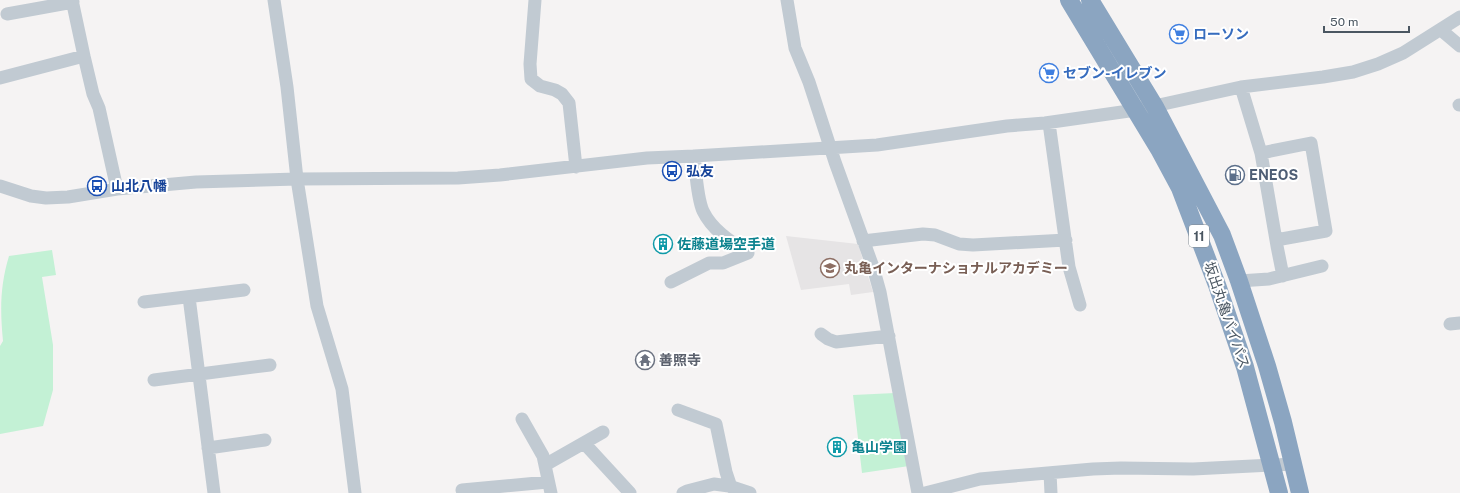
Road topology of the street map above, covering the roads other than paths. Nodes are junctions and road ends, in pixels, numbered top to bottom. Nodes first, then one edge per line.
1 (274, 0) edge
2 (535, 0) edge
3 (787, 0) edge
4 (1069, 0) edge
5 (1090, 0) edge
6 (72, 1) edge
7 (6, 14) dead end
8 (1460, 17) edge
9 (1441, 30) junction
10 (1460, 46) edge
11 (84, 56) junction
12 (0, 78) edge
13 (1241, 87) junction
14 (1155, 107) junction
15 (1136, 110) junction
16 (1049, 122) junction
17 (831, 148) junction
18 (1261, 153) junction
19 (694, 156) junction
20 (576, 167) junction
21 (297, 179) junction
22 (2, 187) edge
23 (116, 189) junction
24 (1066, 240) junction
25 (1276, 240) junction
26 (863, 241) junction
27 (1322, 266) dead end
28 (1283, 276) junction
29 (1239, 281) junction
30 (671, 282) dead end
31 (244, 290) dead end
32 (189, 297) junction
33 (144, 302) dead end
34 (1080, 305) dead end
35 (821, 334) dead end
36 (889, 336) junction
37 (270, 365) dead end
38 (199, 374) junction
39 (154, 380) dead end
40 (678, 410) dead end
41 (522, 419) dead end
42 (603, 432) dead end
43 (265, 440) dead end
44 (584, 443) junction
45 (208, 448) junction
46 (1293, 464) junction
47 (545, 465) junction
48 (1272, 465) junction
49 (1050, 473) junction
50 (550, 487) edge
51 (731, 487) junction
52 (462, 490) dead end
53 (214, 493) edge
54 (355, 493) edge
55 (630, 493) edge
56 (683, 493) edge
57 (750, 493) edge
58 (918, 493) edge
59 (925, 493) edge
60 (1051, 493) edge
61 (1279, 493) edge
62 (1300, 493) edge

1 - 21 street
2 - 20 street
3 - 17 street
4 - 15 highway, 坂出丸亀バイパス / 11
5 - 14 highway, 坂出丸亀バイパス / 11
6 - 7 street
6 - 11 street
8 - 9 street
9 - 10 street
9 - 13 street
11 - 12 street
11 - 23 street
13 - 14 street
13 - 18 street
14 - 15 street
14 - 29 highway, 坂出丸亀バイパス / 11
15 - 16 street
15 - 48 highway, 坂出丸亀バイパス / 11
16 - 17 street
16 - 24 street
17 - 19 street
17 - 26 street
18 - 25 street
18 - 25 street
19 - 20 street
19 - 30 street
20 - 21 street
21 - 23 street
21 - 54 street
22 - 23 street
24 - 26 street
24 - 34 street
25 - 28 street
26 - 36 street
27 - 28 street
28 - 29 street
29 - 46 highway, 坂出丸亀バイパス / 11
31 - 32 street
32 - 33 street
32 - 38 street
35 - 36 street
36 - 58 street
37 - 38 street
38 - 39 street
38 - 45 street
40 - 51 street
41 - 47 street
42 - 44 street
43 - 45 street
44 - 47 street
44 - 55 street
45 - 53 street
46 - 48 street
46 - 62 highway, 坂出丸亀バイパス / 11
47 - 50 street
48 - 49 street
48 - 61 highway, 坂出丸亀バイパス / 11
49 - 59 street
49 - 60 street
50 - 52 street
51 - 56 street
51 - 57 street

